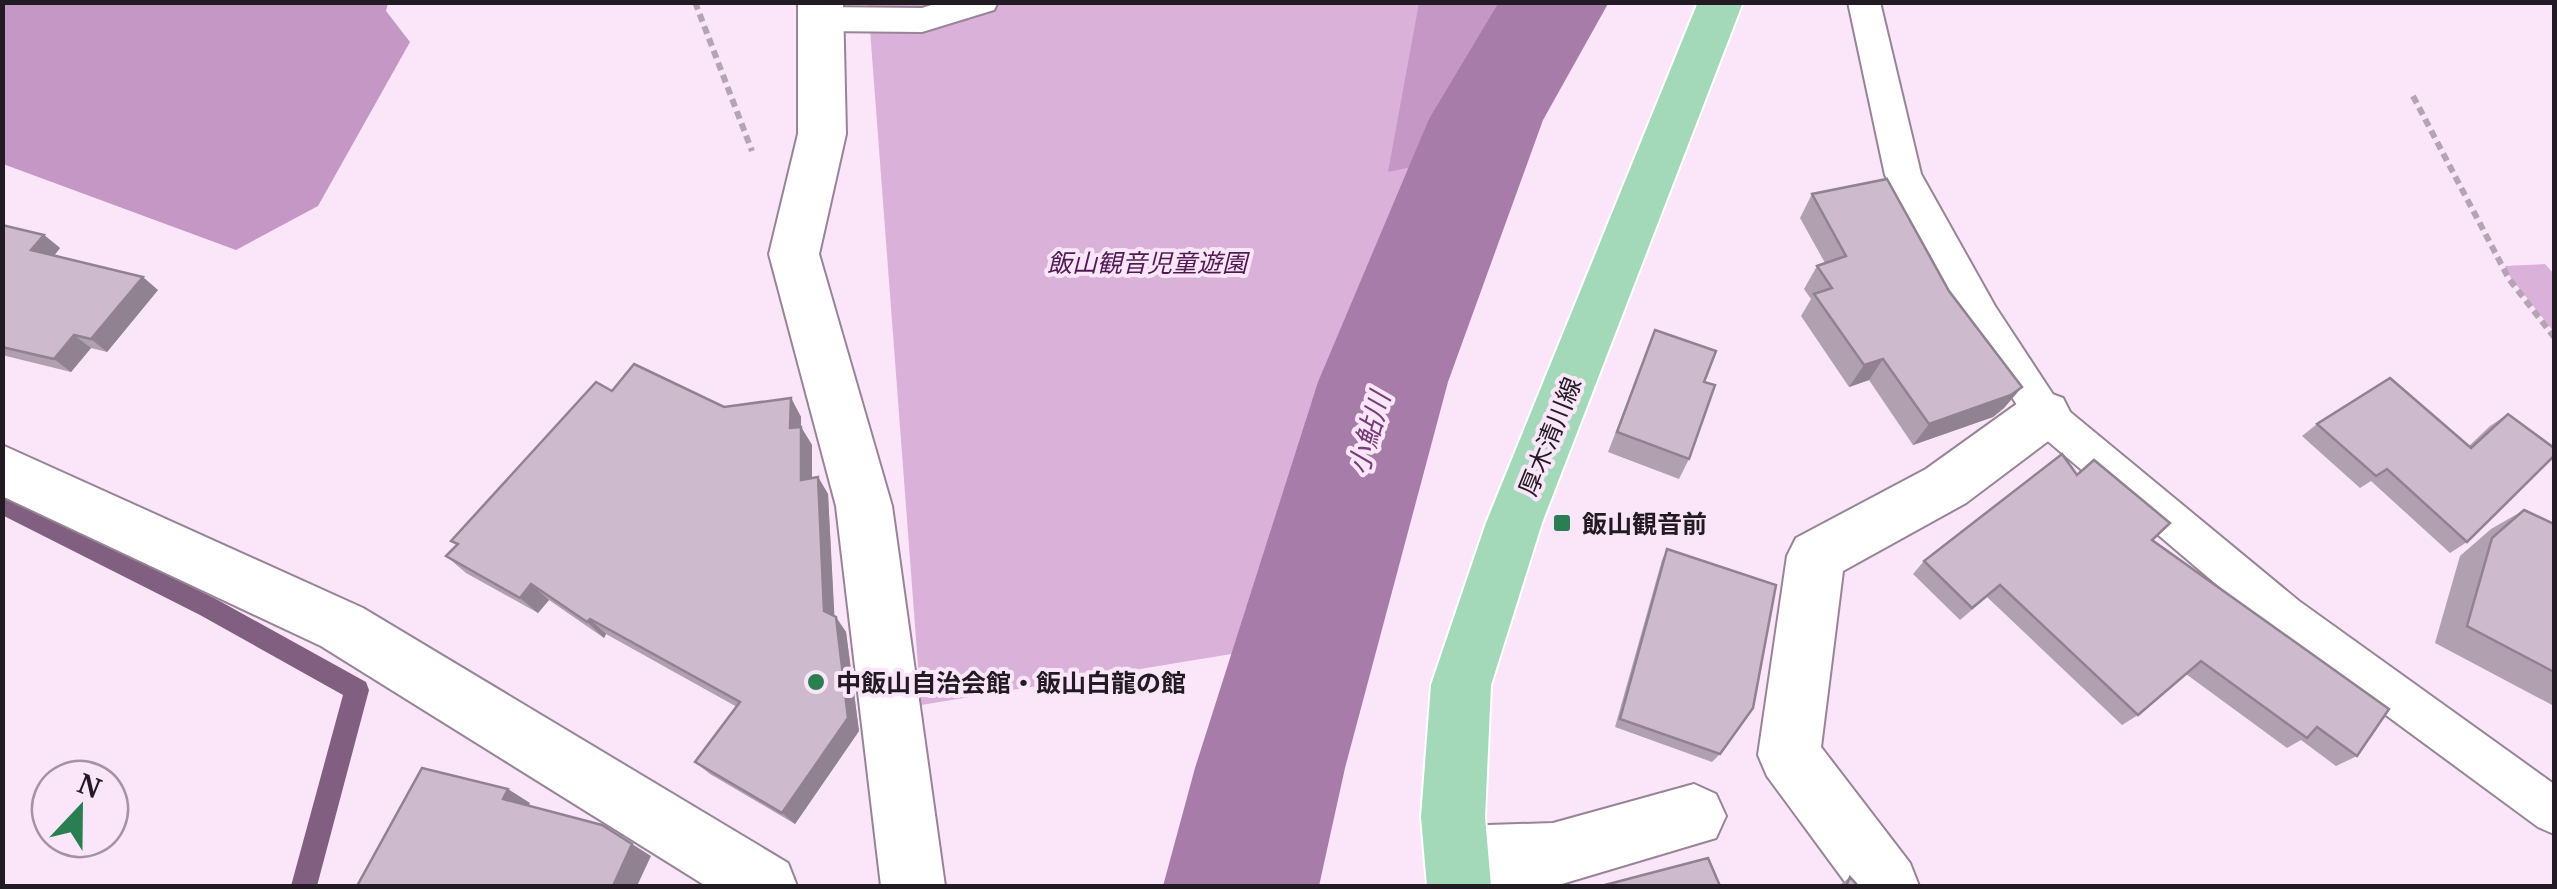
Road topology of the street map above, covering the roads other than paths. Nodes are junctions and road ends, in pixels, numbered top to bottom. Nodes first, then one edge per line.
1 (982, 2) edge
2 (1721, 2) edge
3 (1864, 2) edge
4 (820, 11) edge
5 (2044, 414) junction
6 (2, 469) edge
7 (2554, 811) edge
8 (1694, 816) dead end
9 (1458, 872) edge
10 (764, 886) edge
11 (912, 886) edge
12 (1887, 886) edge

1 - 4 lane
2 - 9 main road, 厚木清川線
3 - 5 lane
4 - 11 street
5 - 7 lane
5 - 12 street
6 - 10 street
8 - 9 street

